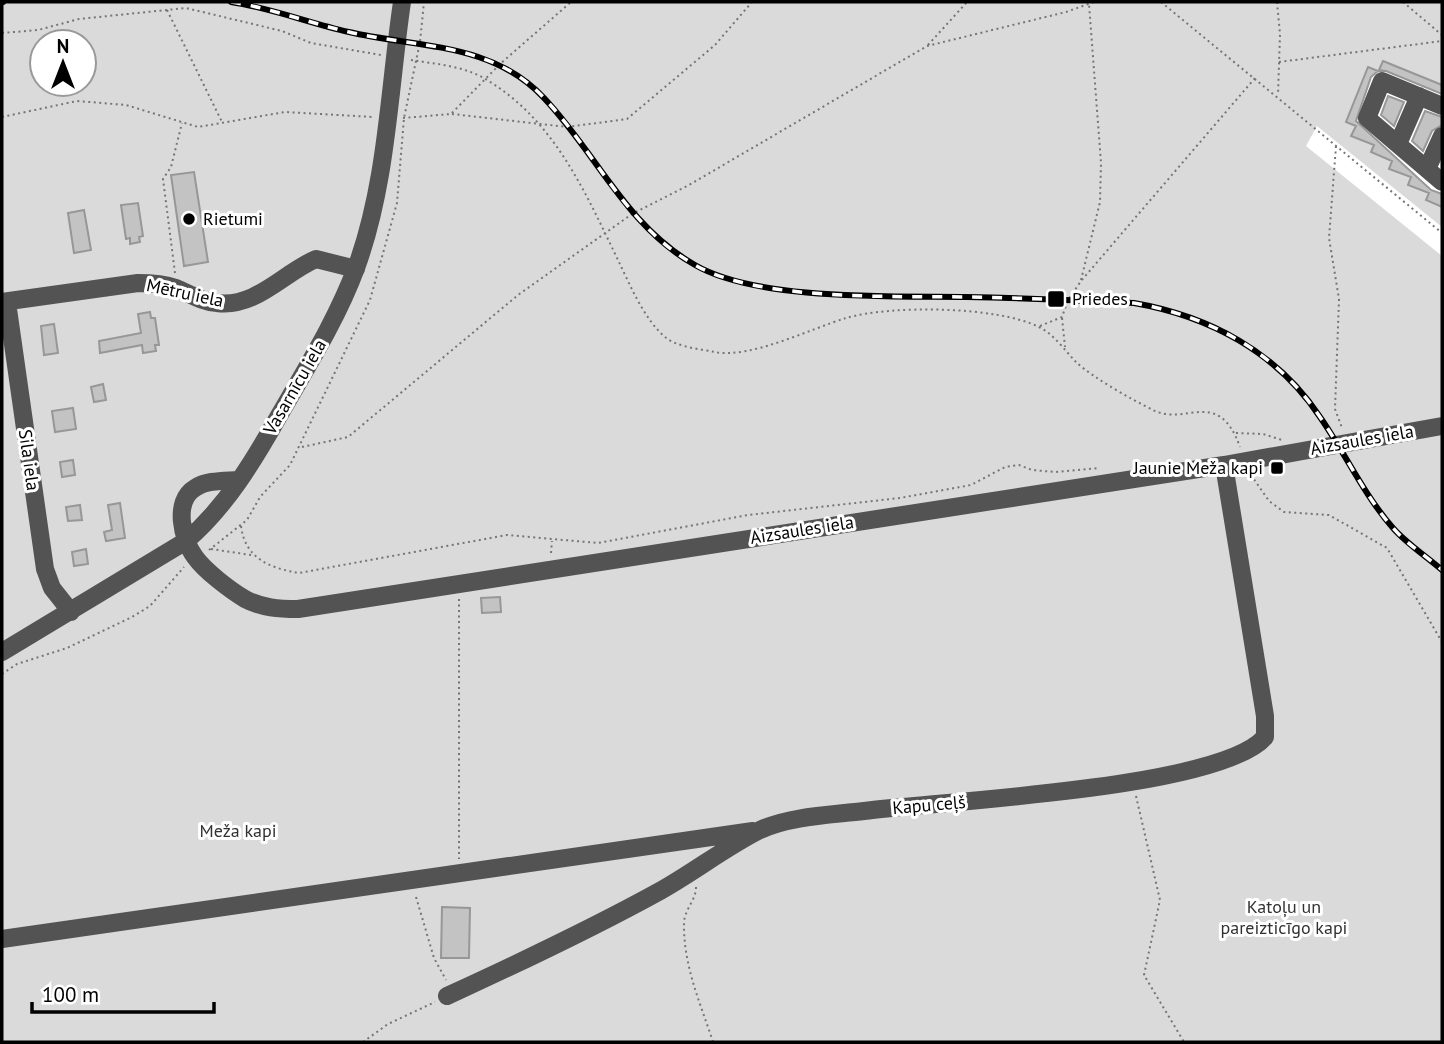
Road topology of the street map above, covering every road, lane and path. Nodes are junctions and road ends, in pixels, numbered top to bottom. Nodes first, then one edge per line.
1 (401, 2) edge
2 (571, 2) edge
3 (752, 2) edge
4 (967, 2) edge
5 (1089, 2) edge
6 (1094, 2) edge
7 (1161, 2) edge
8 (1277, 2) edge
9 (1404, 2) edge
10 (167, 9) junction
11 (2, 33) edge
12 (1442, 36) edge
13 (1442, 41) edge
14 (927, 46) junction
15 (394, 57) junction
16 (1279, 62) junction
17 (1255, 78) junction
18 (486, 79) junction
19 (1278, 96) junction
20 (1419, 96) junction
21 (1442, 106) edge
22 (451, 114) junction
23 (2, 117) edge
24 (387, 117) junction
25 (183, 122) junction
26 (222, 123) junction
27 (542, 125) junction
28 (1442, 136) edge
29 (1398, 144) junction
30 (1336, 145) junction
31 (1427, 169) junction
32 (1442, 182) edge
33 (605, 233) junction
34 (1442, 233) edge
35 (356, 269) junction
36 (1081, 281) junction
37 (177, 289) junction
38 (4, 302) edge
39 (1062, 317) junction
40 (1039, 327) junction
41 (1065, 347) junction
42 (1442, 426) edge
43 (1346, 434) dead end
44 (302, 447) dead end
45 (1234, 460) junction
46 (1109, 467) dead end
47 (238, 480) junction
48 (241, 526) dead end
49 (186, 541) junction
50 (203, 553) junction
51 (252, 555) junction
52 (459, 584) junction
53 (71, 612) junction
54 (1442, 642) edge
55 (2, 652) edge
56 (2, 674) edge
57 (1135, 781) junction
58 (761, 830) junction
59 (695, 872) junction
60 (460, 875) junction
61 (409, 879) junction
62 (2, 939) edge
63 (450, 995) junction
64 (363, 1042) edge
65 (713, 1042) edge
66 (1184, 1042) edge

1 - 15 street, Vasarnīcu iela
2 - 18 path
3 - 27 path
4 - 14 path
5 - 6 path
5 - 14 path
5 - 36 path
7 - 17 path
8 - 16 path
9 - 12 path
10 - 11 path
10 - 15 path
10 - 26 path
13 - 16 path
14 - 33 path
15 - 18 path
15 - 24 street, Vasarnīcu iela
16 - 19 path
17 - 19 path
17 - 36 path
18 - 22 path
18 - 27 path
19 - 30 path
20 - 21 street
20 - 29 street
20 - 29 street
22 - 24 path
22 - 27 path
23 - 25 path
24 - 26 path
24 - 35 street, Vasarnīcu iela
25 - 26 path
25 - 37 path
27 - 33 path
28 - 31 street
29 - 31 street
30 - 34 path
30 - 43 path
31 - 32 street
33 - 40 path
33 - 44 path
35 - 37 street, Mētru iela
35 - 47 street, Vasarnīcu iela
36 - 39 path
37 - 38 street, Mētru iela
38 - 53 street, Sila iela
39 - 40 path
39 - 41 path
40 - 41 path
41 - 45 path
42 - 45 street, Aizsaules iela
45 - 52 street, Aizsaules iela
45 - 54 path
45 - 57 street, Kapu ceļš
46 - 51 path
47 - 49 street, Vasarnīcu iela
47 - 49 street
48 - 51 path
49 - 50 street, Aizsaules iela
49 - 53 street, Vasarnīcu iela
50 - 51 path
50 - 52 street, Aizsaules iela
50 - 56 path
52 - 60 path
53 - 55 street, Vasarnīcu iela
57 - 58 street, Kapu ceļš
57 - 66 path
58 - 59 street, Kapu ceļš
58 - 60 street
59 - 63 street, Kapu ceļš
59 - 65 path
60 - 61 street
61 - 62 street
61 - 63 path
63 - 64 path

